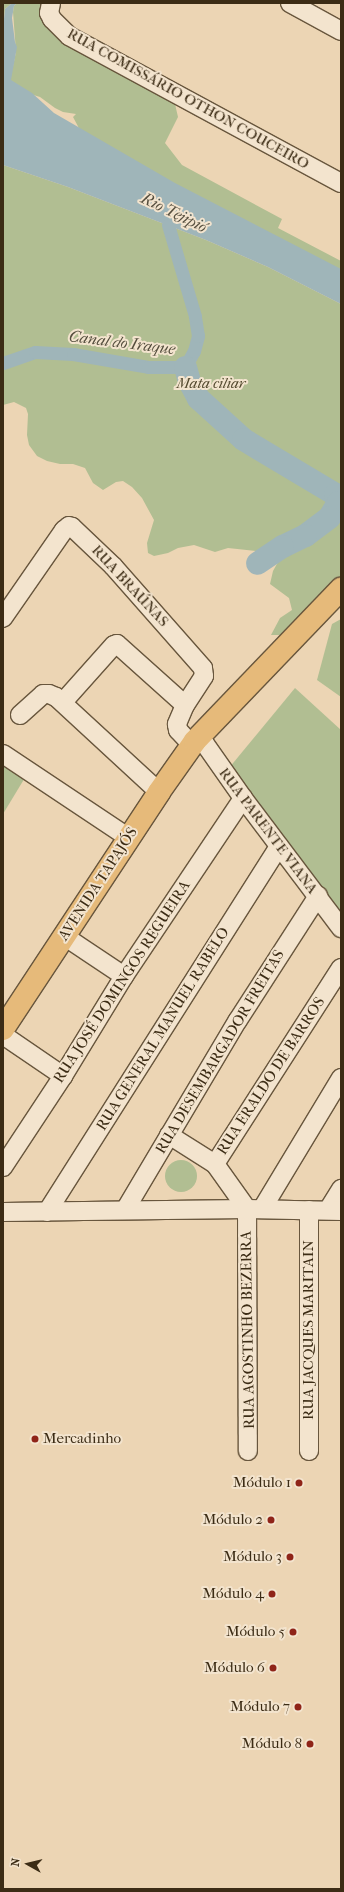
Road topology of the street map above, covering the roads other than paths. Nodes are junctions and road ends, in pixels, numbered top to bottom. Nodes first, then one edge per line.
1 (51, 3) edge
2 (290, 3) edge
3 (341, 31) edge
4 (341, 183) edge
5 (341, 589) edge
6 (3, 618) edge
7 (63, 702) junction
8 (185, 705) junction
9 (20, 716) dead end
10 (195, 741) junction
11 (3, 754) edge
12 (159, 792) junction
13 (243, 798) junction
14 (129, 838) junction
15 (279, 846) junction
16 (318, 896) junction
17 (341, 928) edge
18 (64, 936) junction
19 (341, 968) edge
20 (124, 976) junction
21 (3, 1028) edge
22 (3, 1035) edge
23 (63, 1076) junction
24 (341, 1078) edge
25 (169, 1135) junction
26 (215, 1164) junction
27 (3, 1167) edge
28 (341, 1189) edge
29 (255, 1209) junction
30 (124, 1210) junction
31 (309, 1210) junction
32 (335, 1210) edge
33 (6, 1211) edge
34 (47, 1212) junction
35 (248, 1451) dead end
36 (309, 1451) dead end

1 - 4 street, RUA COMISSÁRIO OTHON COUCEIRO
2 - 3 street
5 - 10 main road, AVENIDA TAPAJÓS
6 - 8 street, RUA BRAÚNAS
7 - 8 street
7 - 9 street
7 - 12 street
8 - 10 street, RUA BRAÚNAS
10 - 12 main road, AVENIDA TAPAJÓS
10 - 13 street, RUA PARENTE VIANA
11 - 14 street
12 - 14 main road, AVENIDA TAPAJÓS
13 - 15 street, RUA PARENTE VIANA
13 - 20 street, RUA JOSÉ DOMINGOS REGUEIRA
14 - 18 main road, AVENIDA TAPAJÓS
15 - 16 street, RUA PARENTE VIANA
15 - 34 street, RUA GENERAL MANUEL RABELO
16 - 17 street, RUA PARENTE VIANA
16 - 25 street, RUA DESEMBARGADOR FREITAS
18 - 20 street
18 - 21 main road, AVENIDA TAPAJÓS
19 - 26 street, RUA ERALDO DE BARROS
20 - 23 street, RUA JOSÉ DOMINGOS REGUEIRA
22 - 23 street
23 - 27 street, RUA JOSÉ DOMINGOS REGUEIRA
24 - 29 street
25 - 26 street
25 - 30 street, RUA DESEMBARGADOR FREITAS
26 - 29 street
28 - 32 street
29 - 30 street
29 - 31 street
29 - 35 street, RUA AGOSTINHO BEZERRA
30 - 34 street
31 - 32 street
31 - 36 street, RUA JACQUES MARITAIN
33 - 34 street

